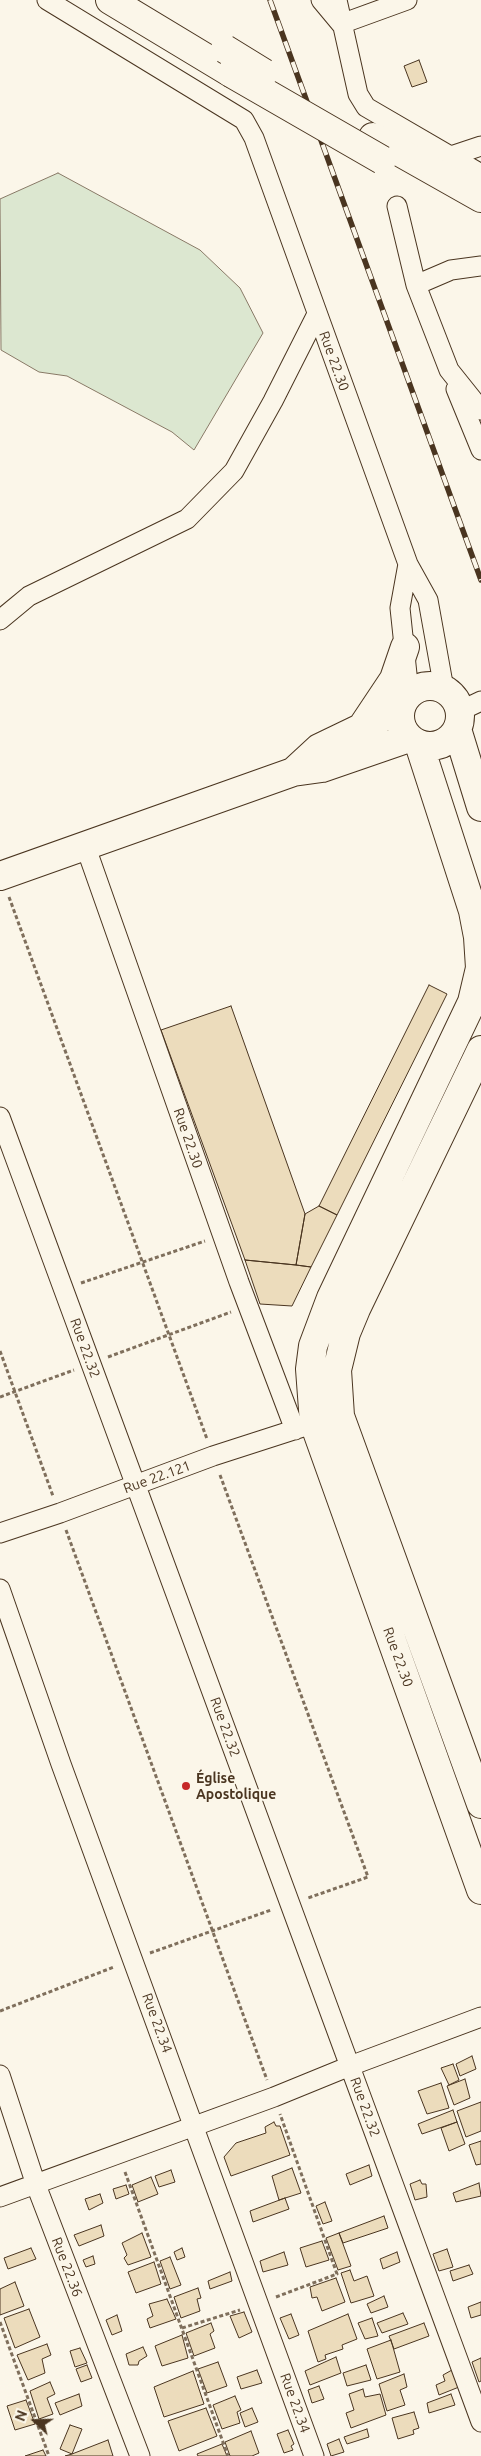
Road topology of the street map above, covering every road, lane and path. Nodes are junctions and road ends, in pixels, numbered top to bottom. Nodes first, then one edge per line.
1 (47, 0) edge
2 (110, 0) edge
3 (144, 0) edge
4 (320, 0) edge
5 (337, 0) edge
6 (406, 0) edge
7 (341, 24) junction
8 (228, 61) junction
9 (481, 146) edge
10 (378, 149) junction
11 (451, 156) junction
12 (481, 174) edge
13 (481, 198) edge
14 (397, 206) dead end
15 (481, 218) edge
16 (481, 266) edge
17 (416, 285) junction
18 (317, 314) junction
19 (449, 370) junction
20 (481, 410) edge
21 (481, 450) edge
22 (408, 564) junction
23 (0, 620) edge
24 (405, 648) junction
25 (444, 689) junction
26 (404, 701) junction
27 (466, 714) edge
28 (362, 728) junction
29 (414, 741) junction
30 (293, 772) junction
31 (481, 807) edge
32 (85, 845) junction
33 (0, 876) edge
34 (481, 1050) edge
35 (0, 1117) edge
36 (222, 1235) junction
37 (143, 1263) junction
38 (63, 1289) junction
39 (248, 1306) junction
40 (169, 1335) junction
41 (0, 1351) edge
42 (91, 1364) junction
43 (15, 1392) junction
44 (0, 1397) edge
45 (316, 1423) junction
46 (213, 1456) junction
47 (135, 1485) junction
48 (60, 1513) junction
49 (0, 1533) edge
50 (0, 1589) edge
51 (481, 1804) edge
52 (481, 1890) edge
53 (290, 1904) junction
54 (213, 1931) junction
55 (134, 1959) junction
56 (0, 2011) edge
57 (481, 2017) edge
58 (350, 2066) junction
59 (0, 2075) edge
60 (274, 2097) junction
61 (193, 2126) junction
62 (118, 2155) junction
63 (36, 2185) junction
64 (0, 2198) edge
65 (337, 2274) dead end
66 (0, 2322) edge
67 (481, 2422) edge
68 (49, 2456) edge
69 (140, 2456) edge
70 (228, 2456) edge
71 (314, 2456) edge

1 - 18 street, Rue 22.30
2 - 8 street
3 - 8 street
4 - 7 street
5 - 7 street
6 - 7 street
7 - 11 street
8 - 10 street, bridge
9 - 11 street
10 - 13 street
10 - 15 street
11 - 12 street
14 - 17 street
16 - 17 street
17 - 19 street
18 - 22 street, Rue 22.30
18 - 23 street
19 - 20 street
19 - 21 street
22 - 24 street
22 - 25 street, Rue 22.30
24 - 26 street
24 - 28 street
25 - 26 street
25 - 27 street
26 - 28 street
26 - 29 street
27 - 29 street
27 - 31 street
28 - 30 street
29 - 30 street
29 - 45 street
30 - 32 street
32 - 33 street
32 - 36 street, Rue 22.30
33 - 37 path
34 - 45 street
35 - 38 street, Rue 22.32
36 - 37 path
36 - 39 street, Rue 22.30
37 - 38 path
37 - 40 path
38 - 42 street, Rue 22.32
39 - 40 path
39 - 45 street, Rue 22.30
40 - 42 path
40 - 46 path
41 - 43 path
42 - 43 path
42 - 47 street, Rue 22.32
43 - 44 path
43 - 48 path
45 - 46 street, Rue 22.121
45 - 51 street, Rue 22.30
45 - 52 street, Rue 22.30
46 - 47 street, Rue 22.121
46 - 53 path
47 - 48 street, Rue 22.121
47 - 53 street, Rue 22.32
48 - 49 street, Rue 22.121
48 - 54 path
50 - 55 street, Rue 22.34
53 - 54 path
53 - 58 street, Rue 22.32
54 - 55 path
54 - 60 path
55 - 56 path
55 - 61 street, Rue 22.34
57 - 58 street
58 - 60 street
58 - 67 street, Rue 22.32
59 - 63 street, Rue 22.36
60 - 61 street
60 - 65 path
61 - 62 street
61 - 71 street, Rue 22.34
62 - 63 street
62 - 70 path
63 - 64 street
63 - 69 street, Rue 22.36
66 - 68 path

